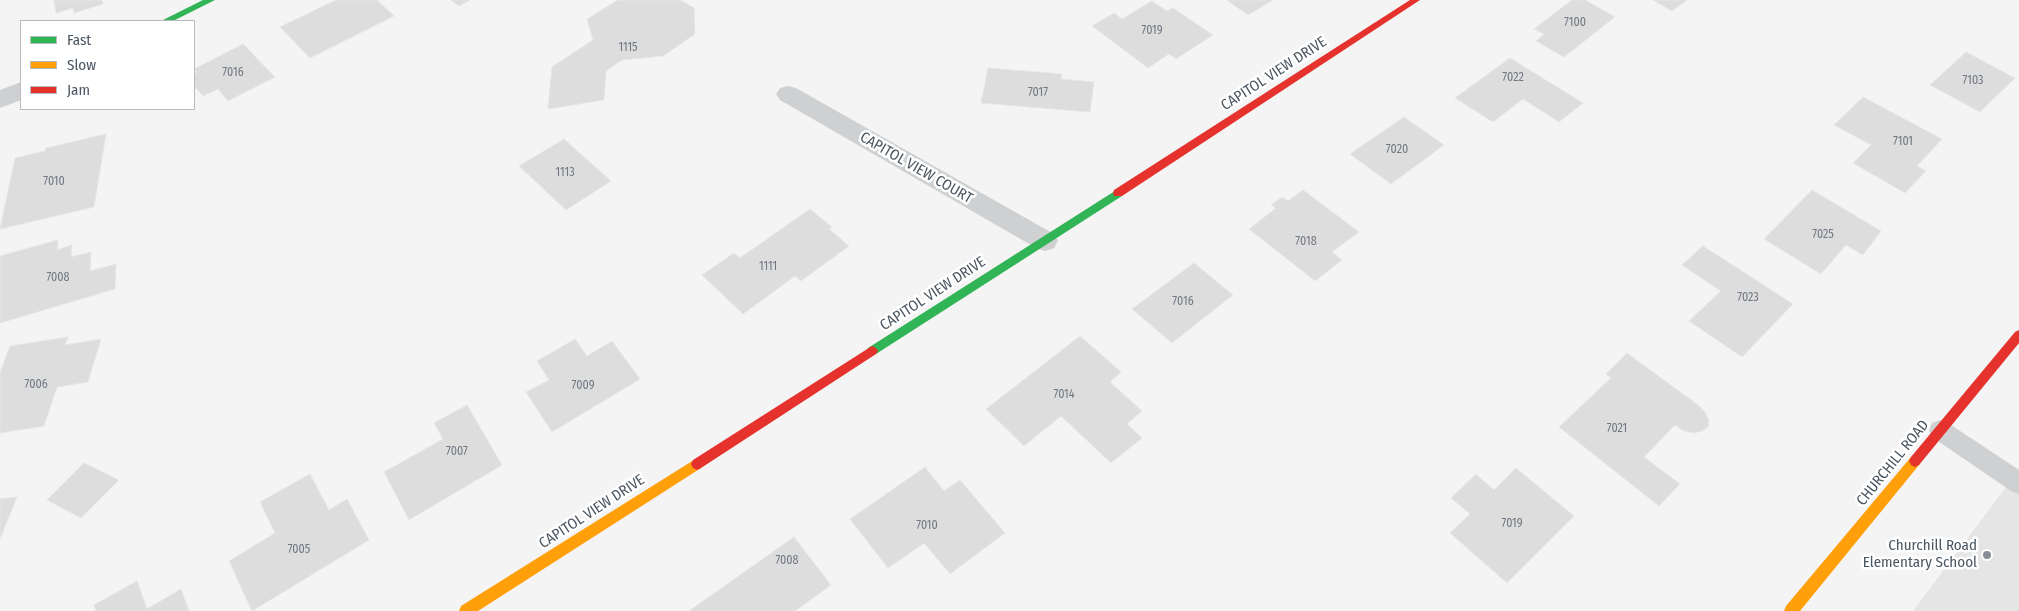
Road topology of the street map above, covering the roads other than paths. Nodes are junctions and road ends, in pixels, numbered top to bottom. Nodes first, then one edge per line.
1 (211, 0) edge
2 (1416, 0) edge
3 (168, 20) edge
4 (20, 90) edge
5 (788, 94) dead end
6 (0, 100) edge
7 (1045, 241) junction
8 (2019, 335) edge
9 (1940, 430) junction
10 (2019, 483) edge
11 (466, 611) edge
12 (1791, 611) edge

1 - 3 street
2 - 7 street, CAPITOL VIEW DRIVE
4 - 6 street
5 - 7 street, CAPITOL VIEW COURT
7 - 11 street, CAPITOL VIEW DRIVE
8 - 9 street, CHURCHILL ROAD
9 - 10 lane
9 - 12 street, CHURCHILL ROAD

